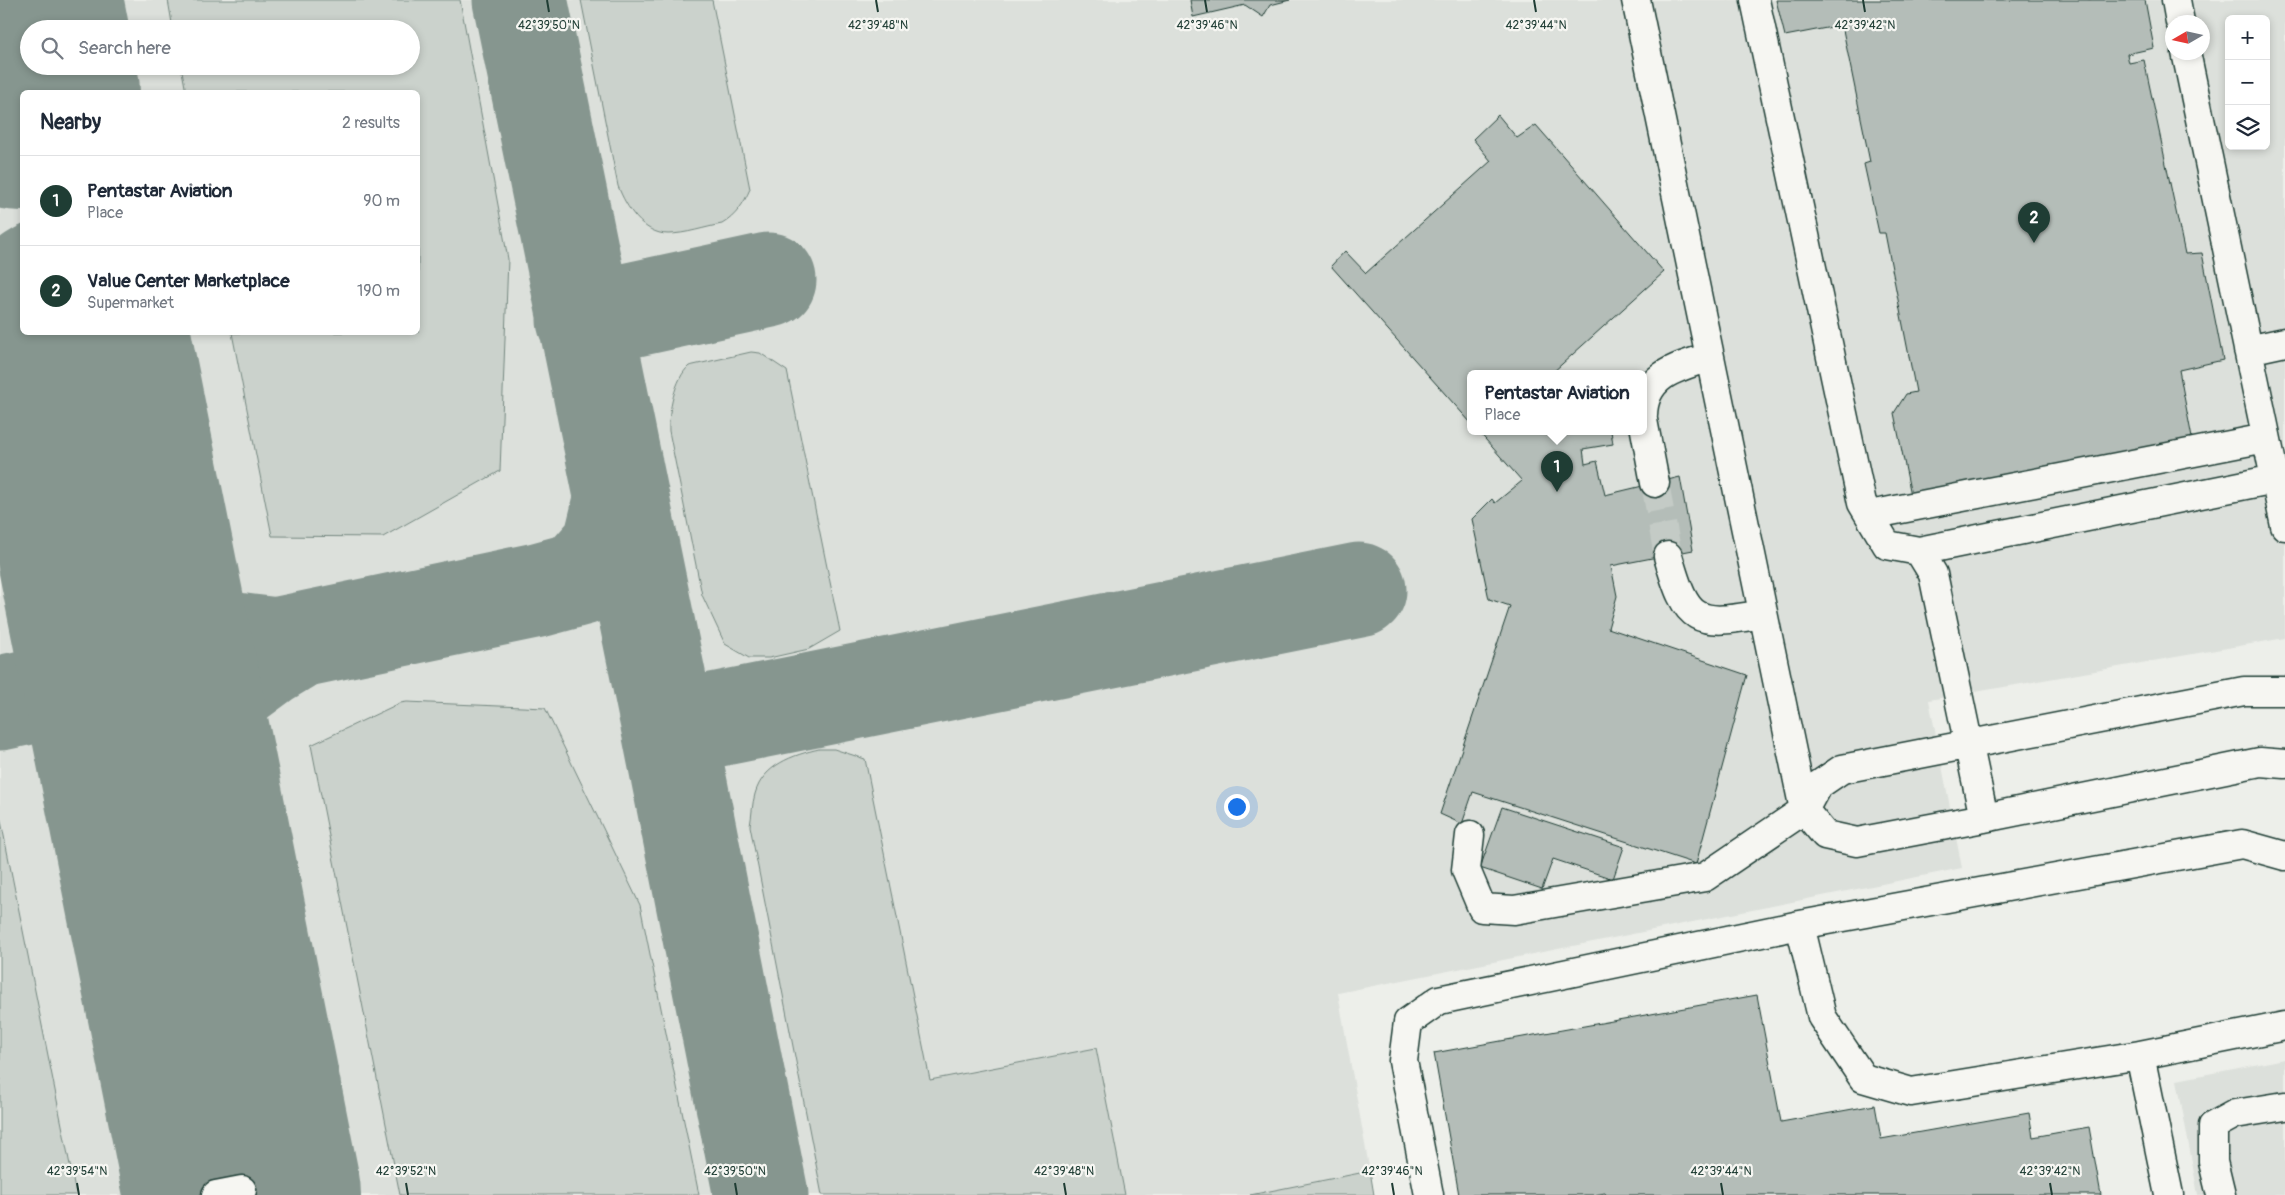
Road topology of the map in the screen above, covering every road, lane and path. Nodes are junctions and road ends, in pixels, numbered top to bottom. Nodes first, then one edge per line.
1 (1636, 0) edge
2 (1755, 0) edge
3 (2176, 0) edge
4 (2179, 15) edge
5 (2188, 60) edge
6 (2285, 342) edge
7 (2248, 350) junction
8 (1710, 357) junction
9 (1647, 396) edge
10 (1646, 435) edge
11 (2266, 438) junction
12 (2280, 478) edge
13 (1656, 483) tunnel mouth
14 (1870, 515) junction
15 (2285, 526) edge
16 (1919, 551) junction
17 (1668, 556) tunnel mouth
18 (1763, 614) junction
19 (2285, 691) edge
20 (1970, 745) junction
21 (2285, 764) edge
22 (1804, 810) junction
23 (1984, 818) junction
24 (1470, 835) dead end
25 (2285, 856) edge
26 (1800, 925) junction
27 (2285, 1026) edge
28 (2140, 1055) junction
29 (2285, 1106) edge
30 (1429, 1195) edge
31 (2169, 1195) edge
32 (2221, 1195) edge

1 - 8 street
2 - 14 street
3 - 4 street
5 - 7 street
6 - 7 street
7 - 11 street
8 - 9 street
8 - 18 street
10 - 13 street
11 - 12 street
11 - 14 street
12 - 15 street
12 - 16 street
14 - 16 street
16 - 20 street
17 - 18 street
18 - 22 street
19 - 20 street
20 - 22 street
20 - 23 street
21 - 23 street
22 - 23 street
22 - 24 street
25 - 26 street
26 - 28 street
26 - 30 street
27 - 28 street
28 - 31 street
29 - 32 street

